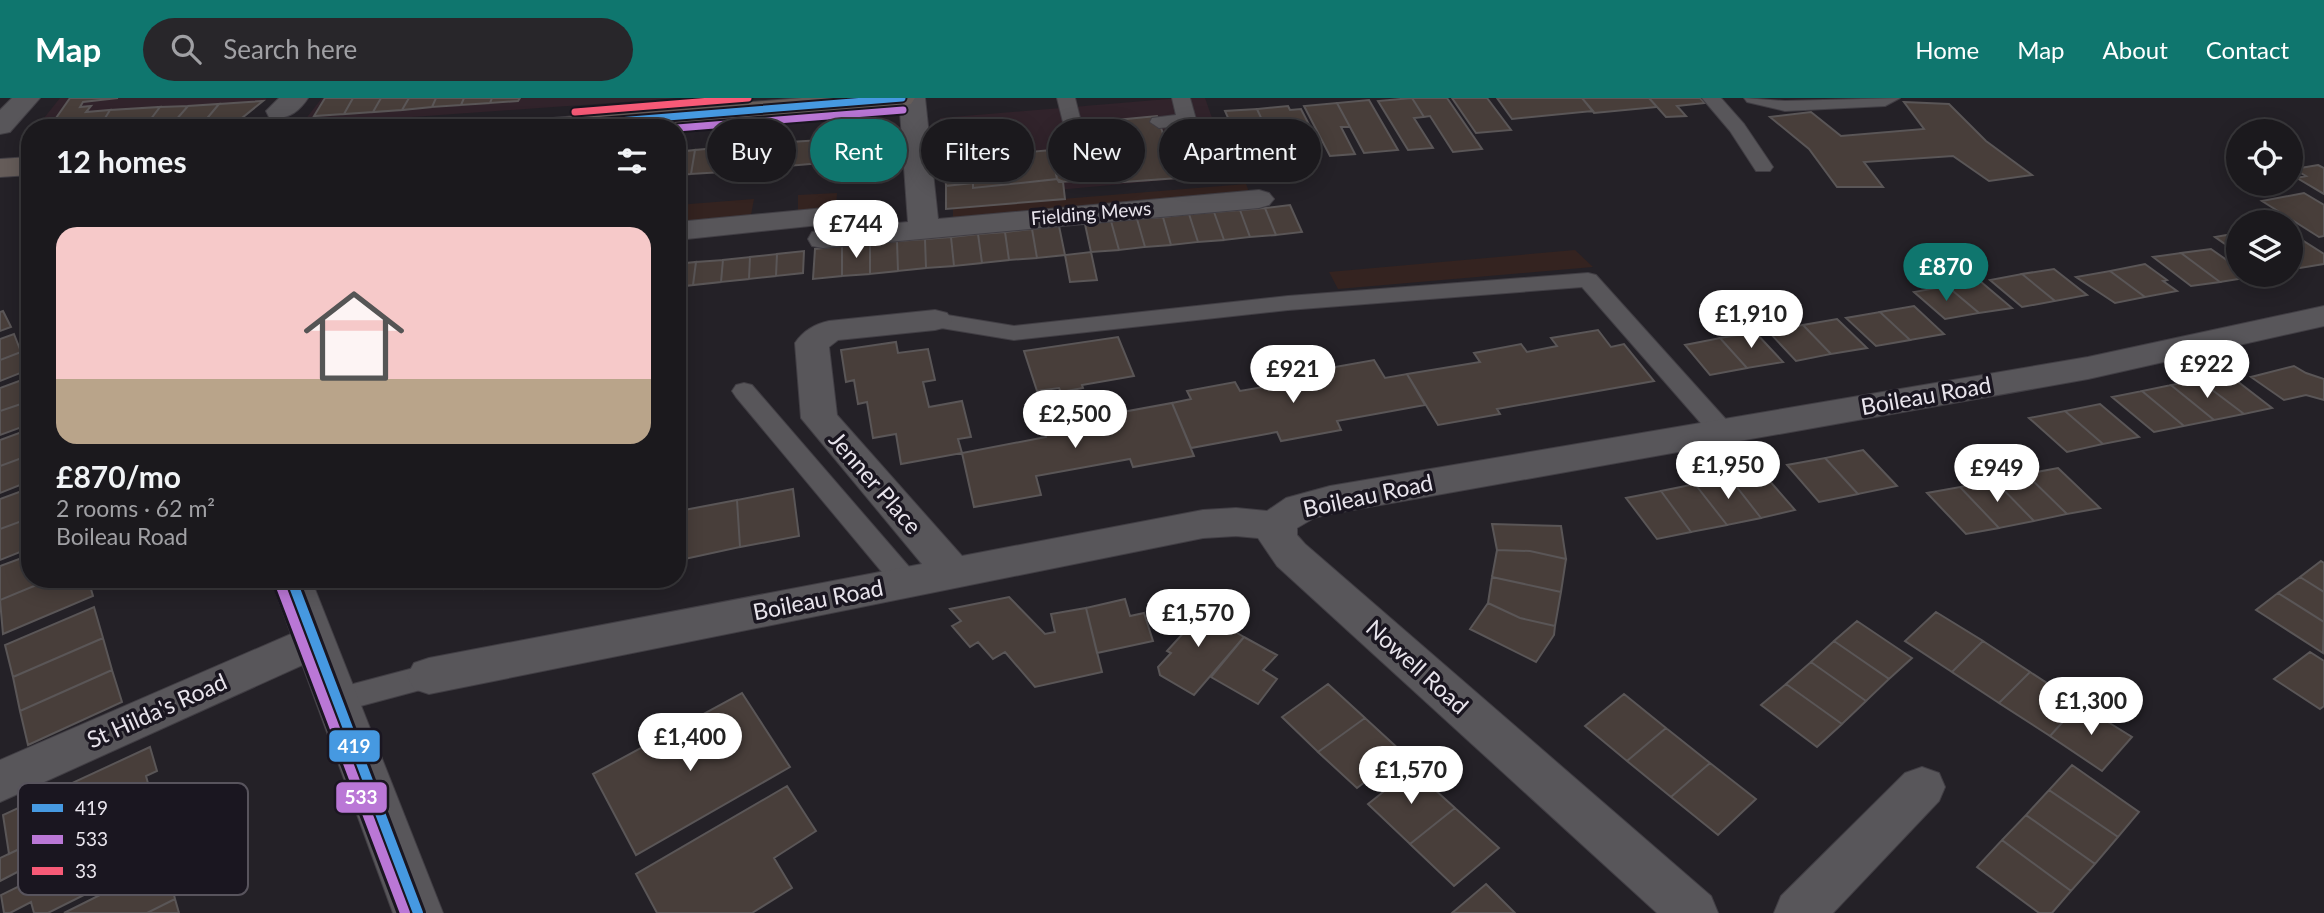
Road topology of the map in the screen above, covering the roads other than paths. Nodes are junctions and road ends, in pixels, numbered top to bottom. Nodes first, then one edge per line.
1 (27, 98) edge
2 (902, 98) edge
3 (912, 98) edge
4 (1066, 98) edge
5 (1181, 98) edge
6 (1711, 98) edge
7 (1753, 98) edge
8 (1891, 98) edge
9 (784, 103) edge
10 (620, 119) edge
11 (1071, 119) edge
12 (1187, 119) edge
13 (0, 126) edge
14 (21, 167) edge
15 (1763, 167) dead end
16 (0, 168) edge
17 (1259, 199) dead end
18 (923, 218) junction
19 (686, 231) edge
20 (823, 239) dead end
21 (2324, 316) edge
22 (935, 320) joint
23 (744, 391) dead end
24 (1722, 431) junction
25 (1277, 526) junction
26 (954, 574) junction
27 (906, 583) junction
28 (293, 588) edge
29 (314, 641) junction
30 (429, 676) joint
31 (338, 700) junction
32 (0, 782) edge
33 (1922, 787) dead end
34 (418, 913) edge
35 (1693, 913) edge
36 (1798, 913) edge

1 - 13 street
2 - 9 main road
3 - 18 street
4 - 11 lane
5 - 12 lane
6 - 15 lane
7 - 8 lane
9 - 10 main road
14 - 16 main road
17 - 18 street, Fielding Mews
18 - 19 street
18 - 20 street, Fielding Mews
21 - 24 street, Boileau Road
22 - 24 lane
22 - 26 street, Jenner Place
23 - 27 lane
24 - 25 street, Boileau Road
25 - 26 street, Boileau Road
25 - 35 street, Nowell Road
26 - 27 street, Boileau Road
27 - 30 street, Boileau Road
28 - 29 street
29 - 31 street
29 - 32 street, St Hilda's Road
30 - 31 lane, Boileau Road
31 - 34 street
33 - 36 street

